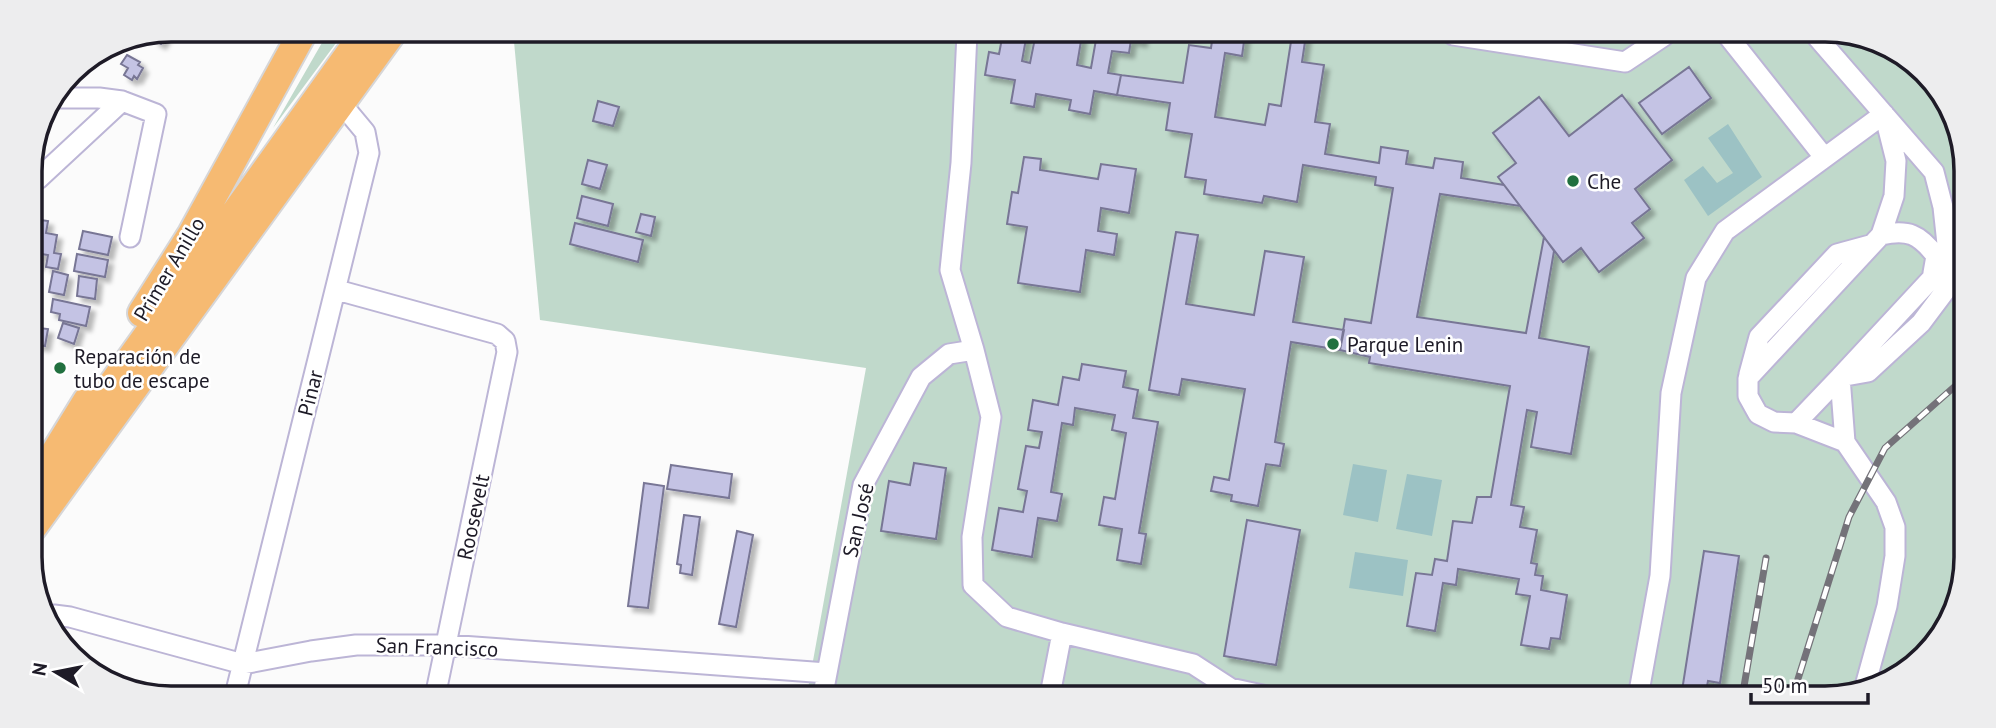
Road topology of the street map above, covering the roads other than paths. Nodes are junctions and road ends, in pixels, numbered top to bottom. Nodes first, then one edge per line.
1 (297, 42) edge
2 (358, 42) edge
3 (385, 42) edge
4 (967, 42) edge
5 (1498, 42) edge
6 (1655, 42) edge
7 (1732, 42) edge
8 (1821, 42) edge
9 (65, 98) edge
10 (122, 101) junction
11 (341, 102) junction
12 (1884, 114) junction
13 (1824, 157) junction
14 (42, 176) edge
15 (130, 237) dead end
16 (1876, 240) junction
17 (1947, 244) junction
18 (1932, 278) junction
19 (337, 290) junction
20 (974, 350) junction
21 (1840, 377) junction
22 (1796, 423) junction
23 (1845, 442) junction
24 (42, 474) edge
25 (42, 482) edge
26 (42, 514) edge
27 (57, 618) edge
28 (1062, 633) junction
29 (447, 645) junction
30 (243, 664) junction
31 (827, 673) junction
32 (1867, 679) edge
33 (237, 686) edge
34 (437, 686) edge
35 (825, 686) edge
36 (1052, 686) edge
37 (1227, 686) edge
38 (1640, 686) edge

1 - 24 highway, Primer Anillo
2 - 25 highway
3 - 11 highway
4 - 20 street
5 - 6 street
7 - 13 street
8 - 12 street
9 - 10 street
10 - 14 street
10 - 15 street
11 - 19 street, Pinar
11 - 26 highway
12 - 13 street
12 - 16 street
12 - 17 street
13 - 38 street
16 - 18 street
16 - 22 street
17 - 18 street
17 - 21 street
18 - 21 street
19 - 29 street, Roosevelt
19 - 30 street, Pinar
20 - 28 street
20 - 31 street, San José
21 - 22 street
21 - 23 street
22 - 23 street
23 - 32 street
27 - 30 street, San Francisco
28 - 36 street
28 - 37 street
29 - 30 street, San Francisco
29 - 31 street, San Francisco
29 - 34 street, Roosevelt
30 - 33 street, Pinar
31 - 35 street, San José

